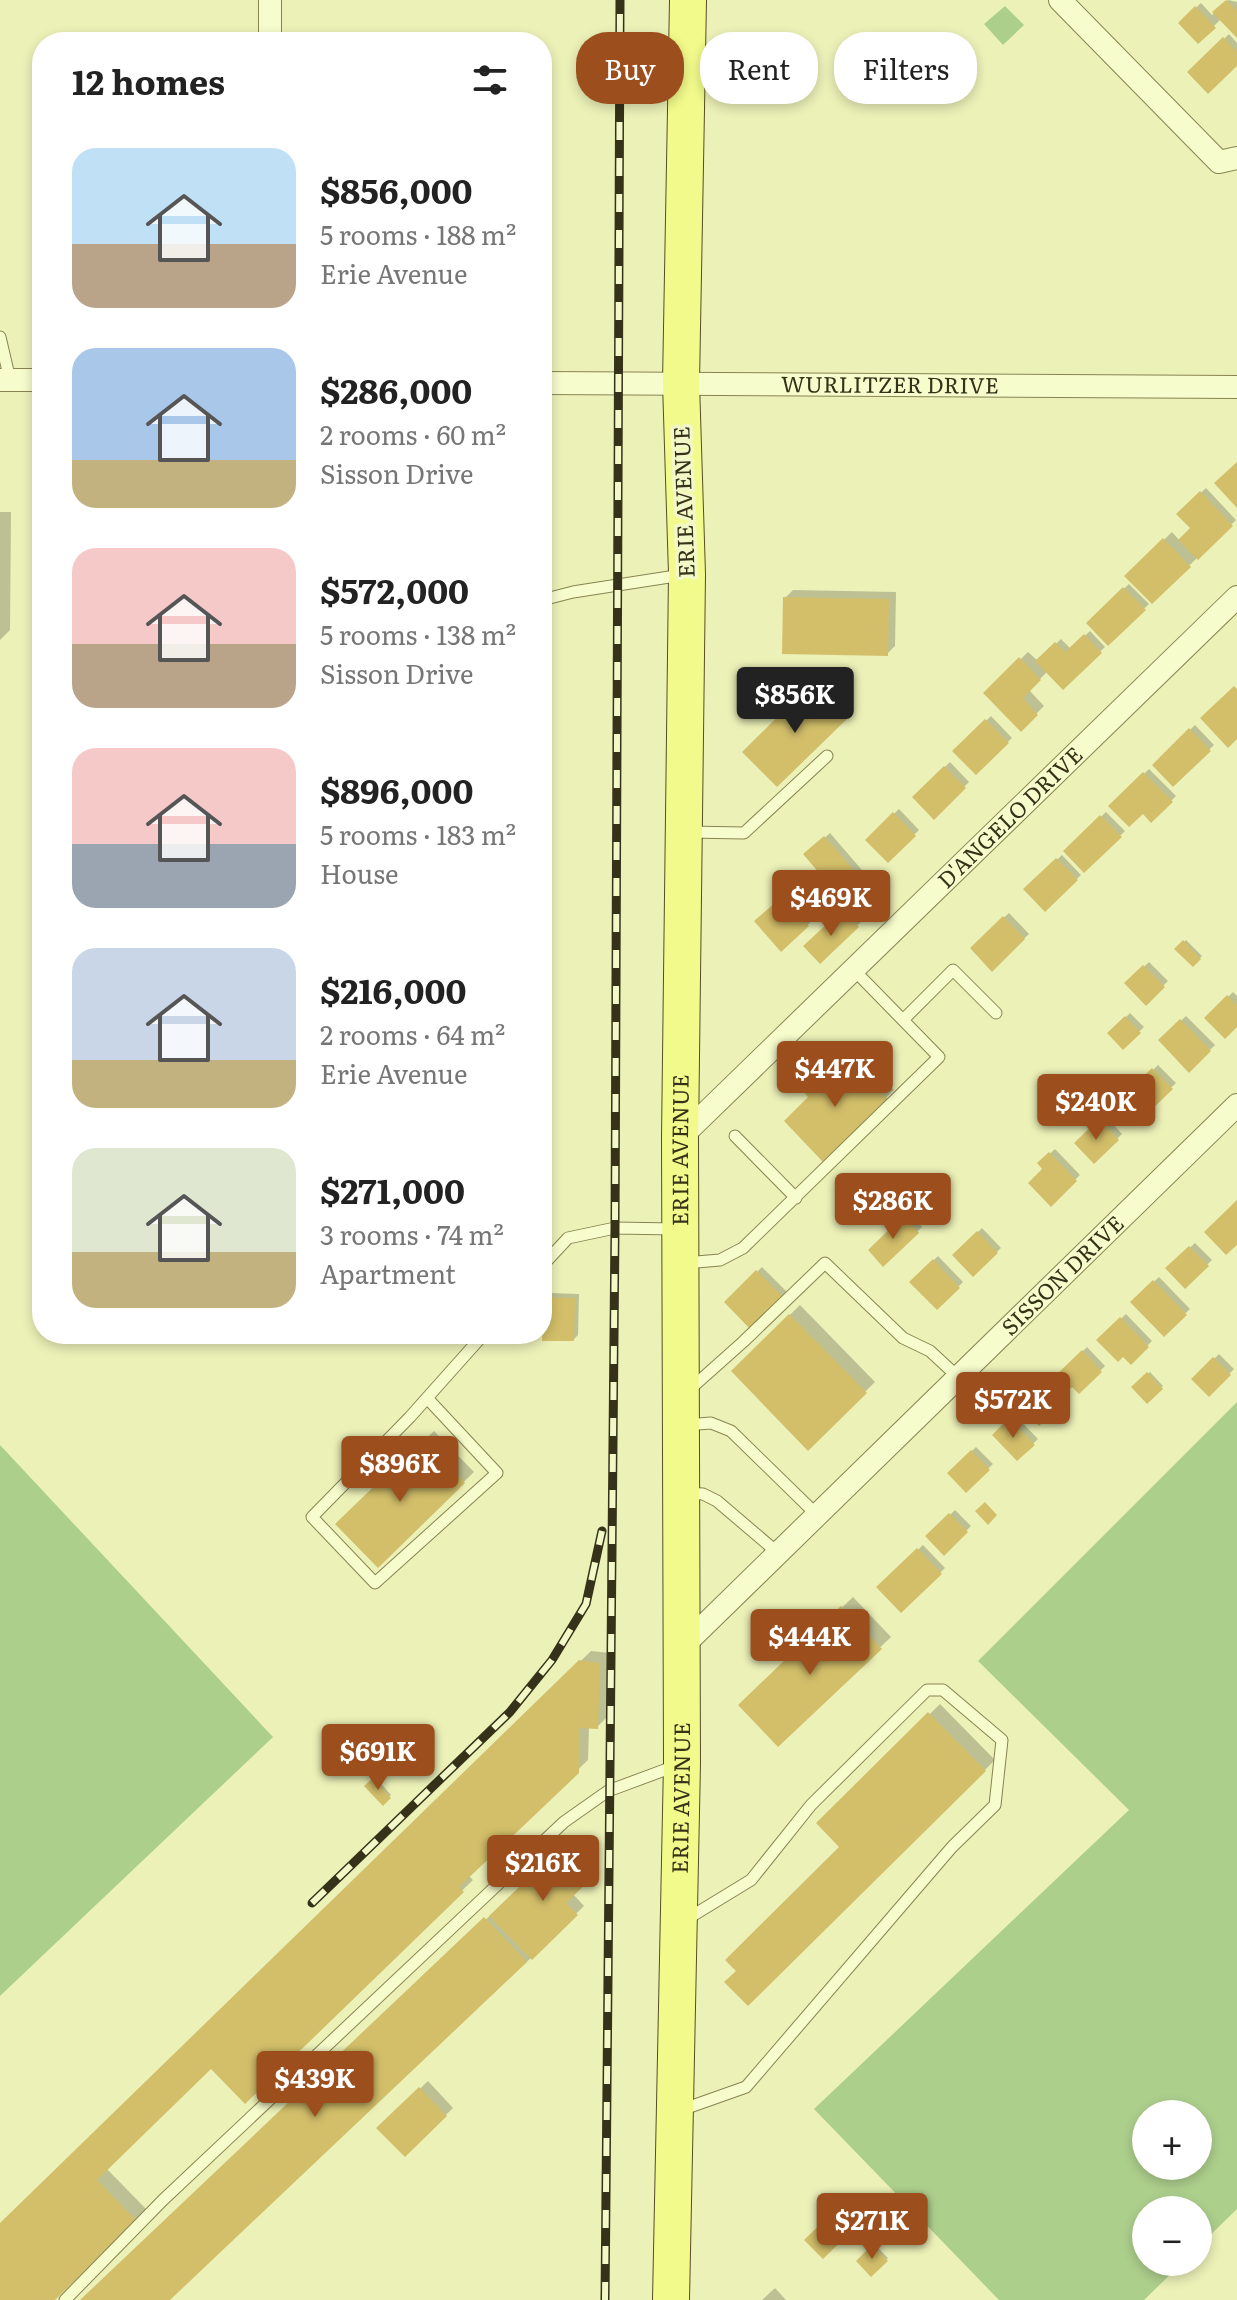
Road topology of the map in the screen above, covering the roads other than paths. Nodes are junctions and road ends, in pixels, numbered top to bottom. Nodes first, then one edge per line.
1 (270, 0) edge
2 (688, 0) edge
3 (1060, 0) edge
4 (270, 32) edge
5 (1237, 158) edge
6 (0, 337) edge
7 (5, 380) edge
8 (32, 380) edge
9 (552, 383) edge
10 (681, 383) junction
11 (1237, 387) edge
12 (687, 574) junction
13 (552, 597) edge
14 (1237, 597) edge
15 (827, 756) dead end
16 (684, 832) junction
17 (853, 969) junction
18 (996, 1013) dead end
19 (903, 1020) junction
20 (1237, 1105) edge
21 (735, 1136) dead end
22 (680, 1138) junction
23 (796, 1198) junction
24 (680, 1246) junction
25 (552, 1255) edge
26 (475, 1344) edge
27 (958, 1377) junction
28 (427, 1398) junction
29 (681, 1411) junction
30 (681, 1493) junction
31 (817, 1515) junction
32 (778, 1553) junction
33 (682, 1647) junction
34 (682, 1763) junction
35 (680, 1924) junction
36 (677, 2111) junction
37 (65, 2300) edge
38 (671, 2300) edge

1 - 4 street
2 - 10 main road, ERIE AVENUE
3 - 5 street
6 - 7 lane
7 - 8 street
9 - 10 street, WURLITZER DRIVE
10 - 11 street, WURLITZER DRIVE
10 - 12 main road, ERIE AVENUE
12 - 13 lane
12 - 16 main road, ERIE AVENUE
14 - 17 street, D'ANGELO DRIVE
15 - 16 lane
16 - 22 main road, ERIE AVENUE
17 - 19 lane
17 - 22 street, D'ANGELO DRIVE
18 - 19 lane
19 - 23 lane
20 - 27 street, SISSON DRIVE
21 - 23 lane
22 - 24 main road, ERIE AVENUE
23 - 24 lane
24 - 25 lane
24 - 29 main road, ERIE AVENUE
26 - 28 lane
27 - 29 lane
27 - 31 street, SISSON DRIVE
28 - 28 lane
29 - 30 main road, ERIE AVENUE
29 - 31 lane
30 - 32 lane
30 - 33 main road, ERIE AVENUE
31 - 32 street, SISSON DRIVE
32 - 33 street, SISSON DRIVE
33 - 34 main road, ERIE AVENUE
34 - 35 main road, ERIE AVENUE
34 - 37 lane
35 - 36 main road, ERIE AVENUE
35 - 36 lane
36 - 38 main road, ERIE AVENUE

